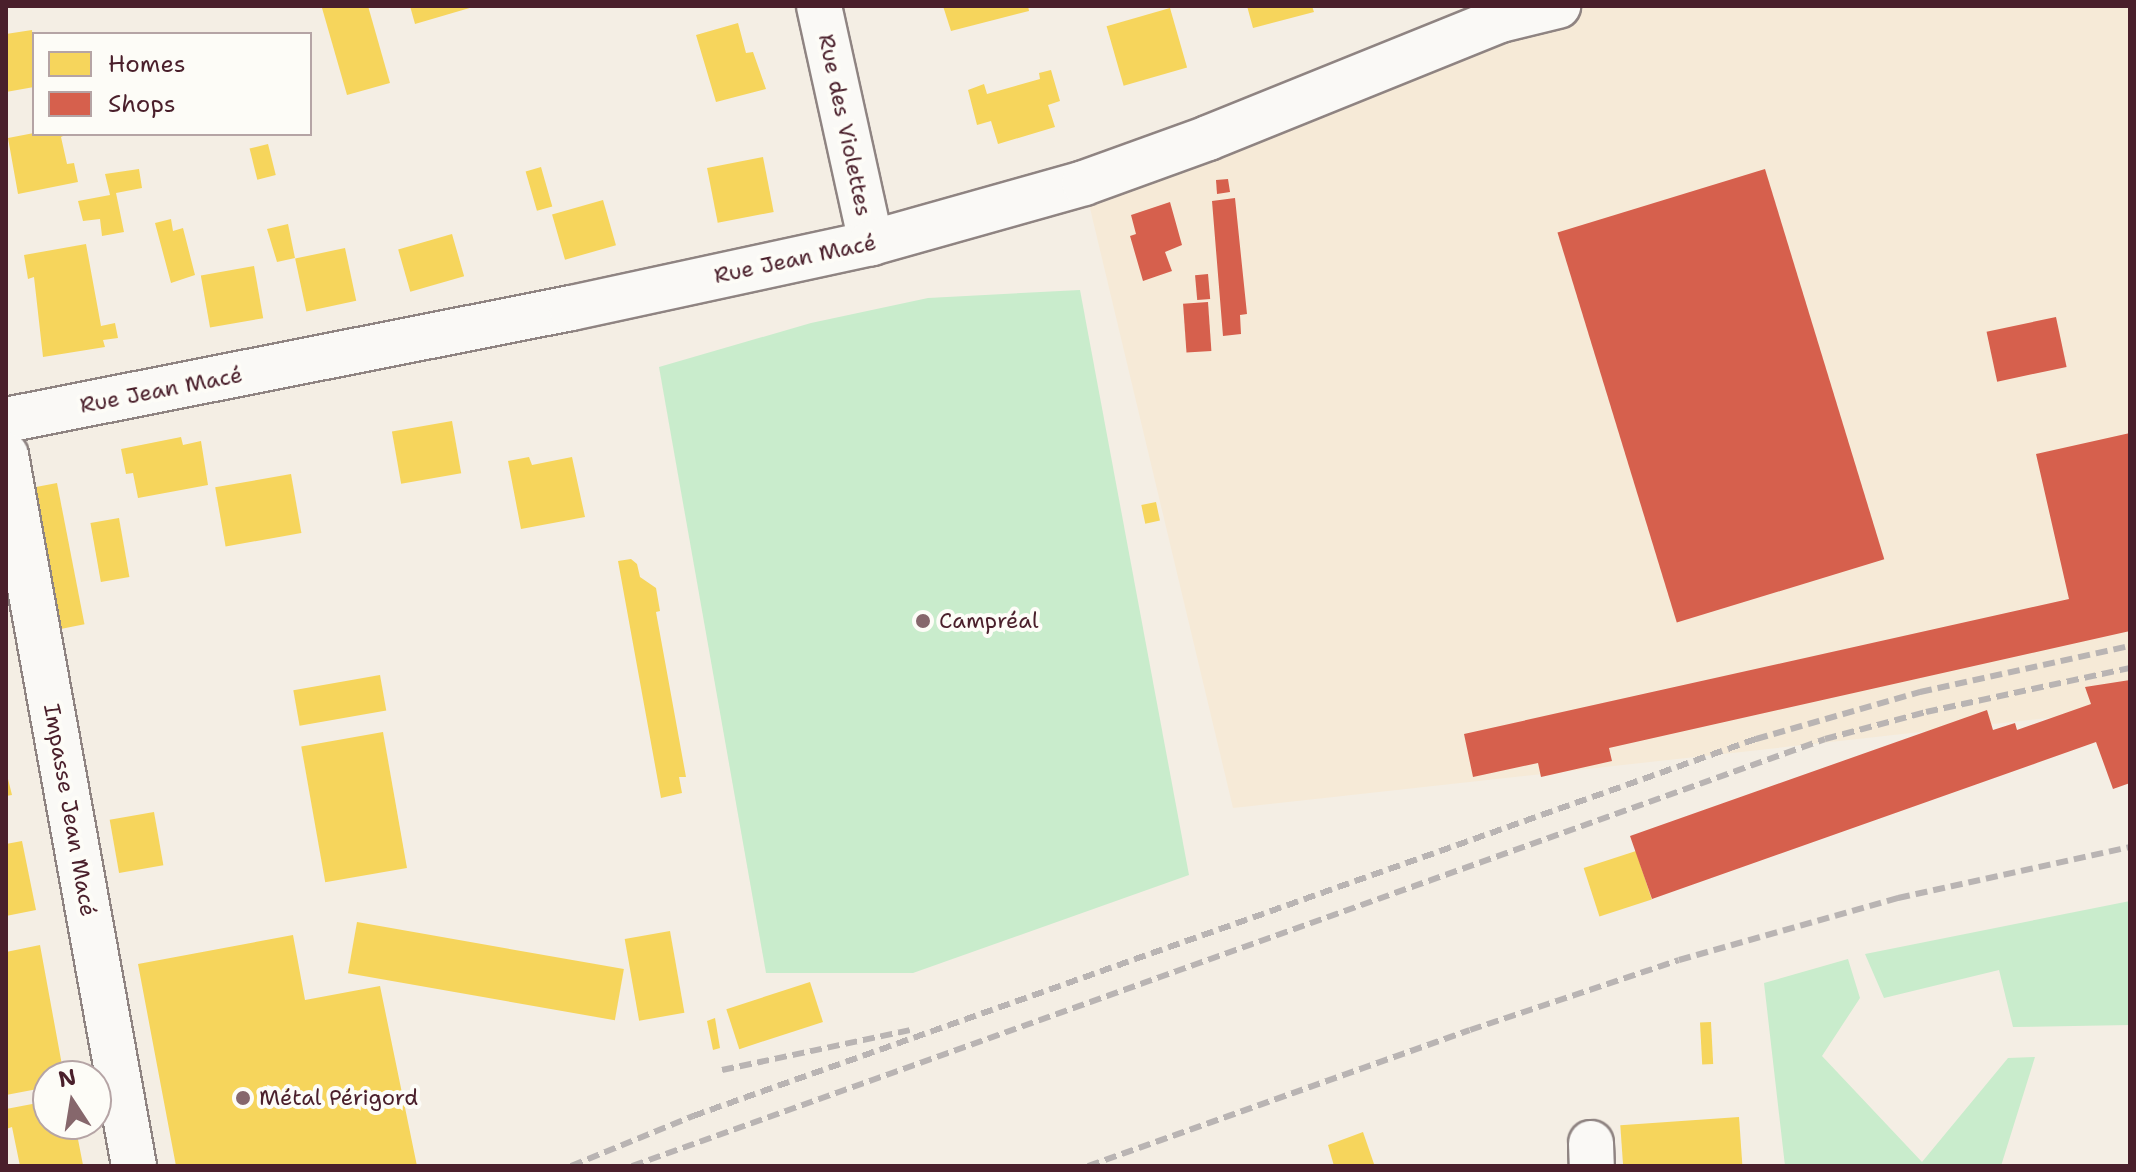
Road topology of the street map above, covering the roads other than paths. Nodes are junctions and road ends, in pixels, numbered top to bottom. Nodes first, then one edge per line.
1 (819, 6) edge
2 (1558, 6) edge
3 (871, 243) junction
4 (6, 420) edge
5 (6, 455) edge
6 (134, 1166) edge

1 - 3 street, Rue des Violettes
2 - 3 street, Rue Jean Macé
3 - 4 street, Rue Jean Macé
5 - 6 street, Impasse Jean Macé

